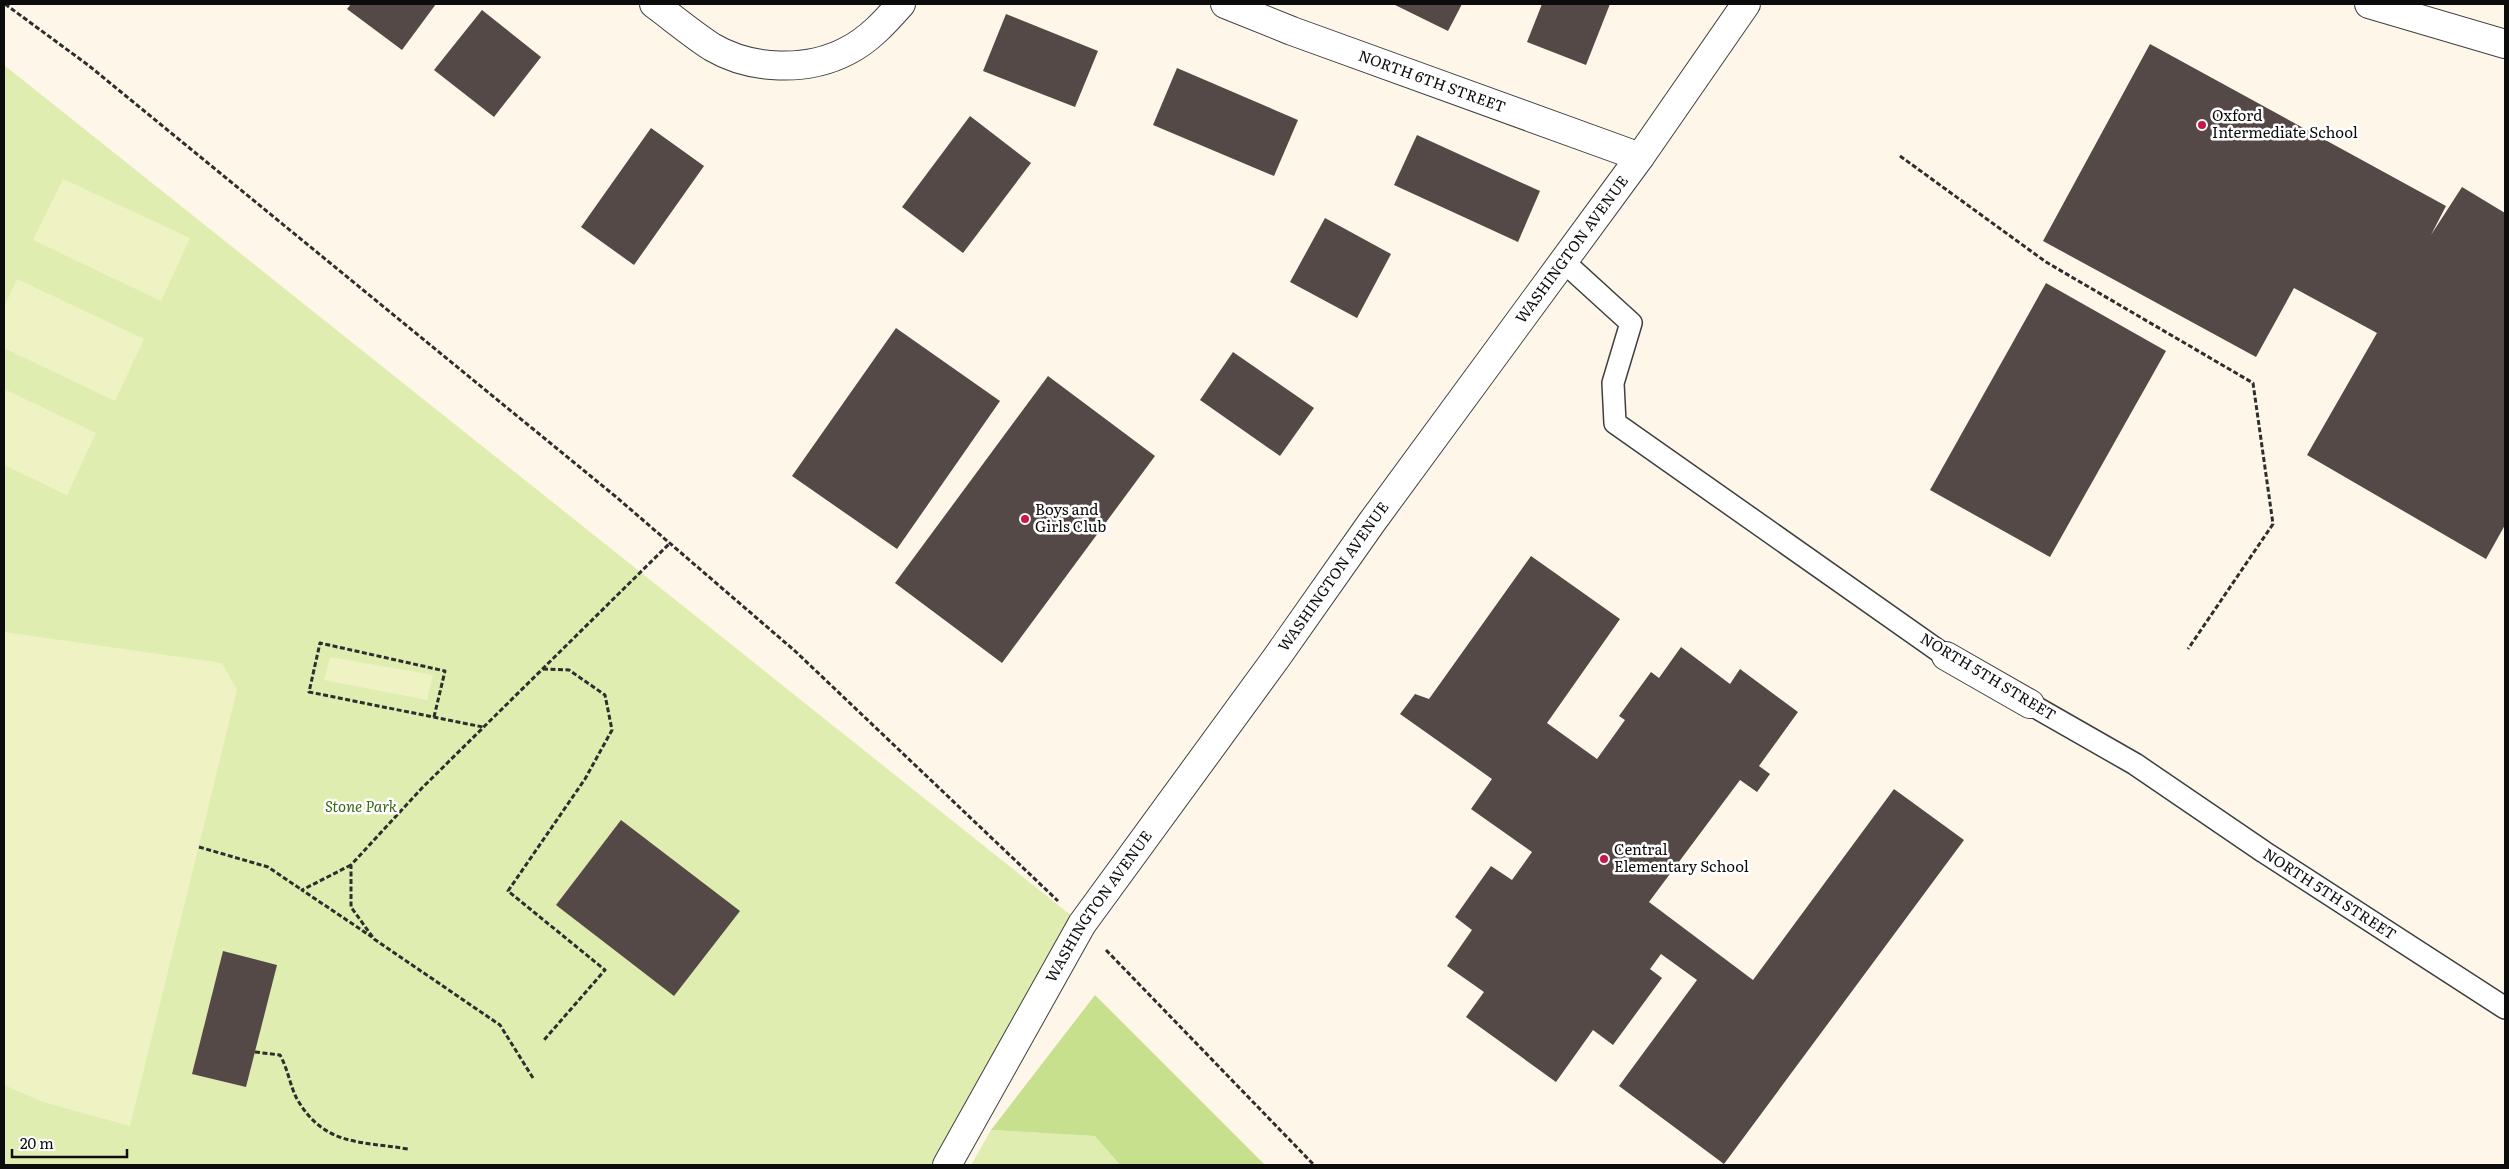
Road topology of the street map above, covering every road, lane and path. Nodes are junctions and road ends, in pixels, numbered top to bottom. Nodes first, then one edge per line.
1 (5, 4) edge
2 (654, 4) edge
3 (901, 4) edge
4 (1225, 4) edge
5 (1746, 4) edge
6 (2370, 4) edge
7 (2505, 44) edge
8 (1900, 156) dead end
9 (1640, 157) junction
10 (1564, 262) junction
11 (670, 543) junction
12 (2188, 649) dead end
13 (1946, 656) joint
14 (542, 669) junction
15 (2030, 704) joint
16 (434, 717) junction
17 (484, 727) junction
18 (199, 847) dead end
19 (351, 865) junction
20 (302, 890) junction
21 (1082, 924) junction
22 (374, 938) junction
23 (2505, 1008) edge
24 (544, 1040) dead end
25 (255, 1052) dead end
26 (533, 1078) dead end
27 (408, 1149) dead end
28 (947, 1165) edge
29 (1314, 1165) edge

1 - 11 path
2 - 3 street
4 - 9 street, NORTH 6TH STREET
5 - 9 street, WASHINGTON AVENUE
6 - 7 street
8 - 12 path
9 - 10 street, WASHINGTON AVENUE
10 - 13 lane, NORTH 5TH STREET
10 - 21 street, WASHINGTON AVENUE
11 - 14 path
11 - 21 path
13 - 15 street, NORTH 5TH STREET
14 - 17 path
14 - 24 path
15 - 23 lane, NORTH 5TH STREET
16 - 16 path
16 - 17 path
17 - 19 path
18 - 20 path
19 - 20 path
19 - 22 path
20 - 22 path
21 - 28 street, WASHINGTON AVENUE
21 - 29 path
22 - 26 path
25 - 27 path

